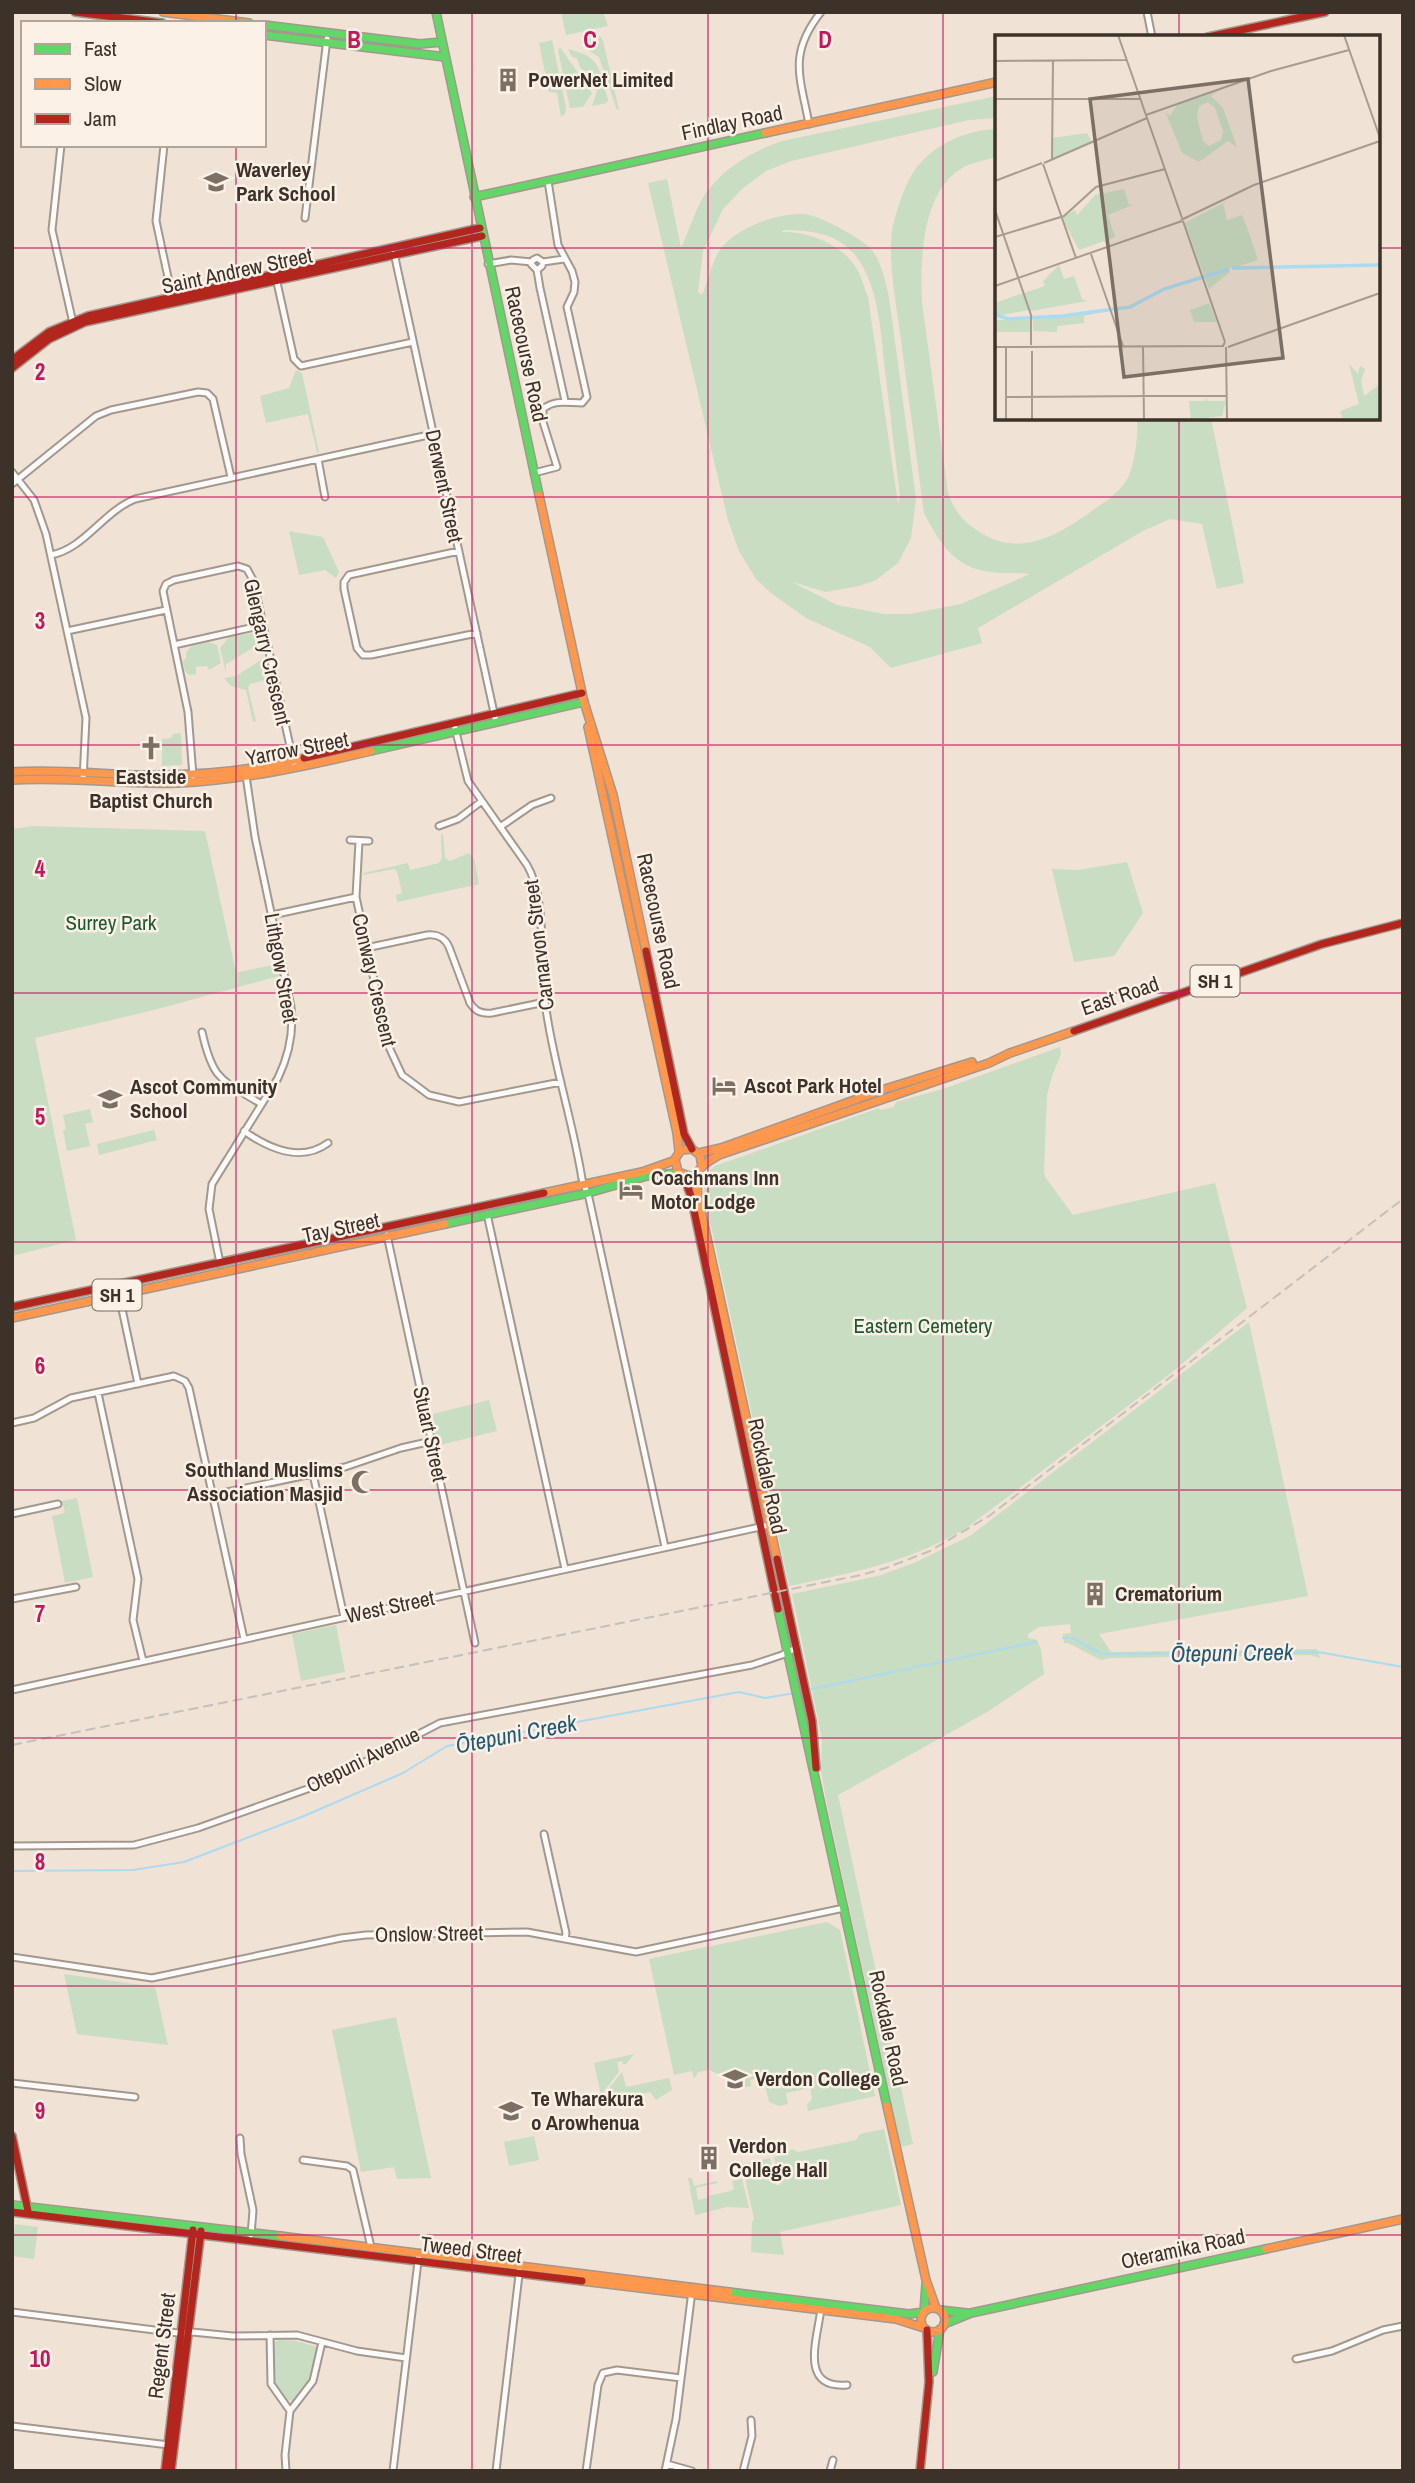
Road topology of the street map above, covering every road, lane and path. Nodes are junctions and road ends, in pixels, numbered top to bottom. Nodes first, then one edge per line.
1 (75, 12) edge
2 (163, 12) edge
3 (436, 12) edge
4 (821, 12) edge
5 (1147, 12) edge
6 (1325, 12) edge
7 (117, 15) edge
8 (151, 21) edge
9 (224, 21) edge
10 (266, 24) edge
11 (327, 32) junction
12 (266, 35) edge
13 (1152, 35) edge
14 (1217, 35) edge
15 (442, 42) junction
16 (326, 43) junction
17 (445, 57) junction
18 (995, 82) edge
19 (809, 124) junction
20 (61, 147) edge
21 (164, 147) edge
22 (548, 181) junction
23 (474, 197) junction
24 (305, 218) dead end
25 (481, 232) junction
26 (393, 252) junction
27 (564, 259) junction
28 (532, 262) junction
29 (542, 262) junction
30 (488, 264) junction
31 (537, 270) junction
32 (276, 278) junction
33 (173, 300) junction
34 (73, 324) junction
35 (413, 342) junction
36 (12, 360) edge
37 (12, 368) edge
38 (565, 401) junction
39 (433, 434) junction
40 (317, 458) junction
41 (12, 471) edge
42 (534, 473) junction
43 (231, 477) junction
44 (19, 479) junction
45 (12, 484) edge
46 (325, 497) dead end
47 (459, 551) junction
48 (51, 555) junction
49 (166, 610) junction
50 (263, 625) junction
51 (67, 631) junction
52 (477, 632) junction
53 (174, 645) junction
54 (582, 693) junction
55 (584, 702) junction
56 (495, 718) junction
57 (455, 728) junction
58 (294, 765) junction
59 (12, 772) edge
60 (246, 773) junction
61 (84, 776) junction
62 (194, 778) junction
63 (12, 780) edge
64 (551, 798) dead end
65 (482, 801) junction
66 (439, 826) dead end
67 (500, 827) junction
68 (622, 839) junction
69 (350, 840) dead end
70 (359, 841) junction
71 (369, 841) dead end
72 (612, 841) junction
73 (356, 897) junction
74 (272, 915) junction
75 (1403, 923) edge
76 (366, 948) junction
77 (545, 1002) junction
78 (202, 1032) dead end
79 (1010, 1053) junction
80 (561, 1082) junction
81 (261, 1104) junction
82 (244, 1131) junction
83 (328, 1143) dead end
84 (679, 1151) junction
85 (695, 1151) junction
86 (673, 1161) junction
87 (702, 1167) junction
88 (680, 1175) junction
89 (696, 1175) junction
90 (584, 1184) junction
91 (587, 1193) junction
92 (485, 1204) junction
93 (488, 1215) junction
94 (385, 1226) junction
95 (387, 1236) junction
96 (220, 1262) junction
97 (222, 1272) junction
98 (117, 1284) junction
99 (119, 1295) junction
100 (16, 1306) edge
101 (23, 1315) junction
102 (12, 1318) edge
103 (138, 1384) junction
104 (735, 1389) junction
105 (98, 1393) junction
106 (12, 1423) edge
107 (432, 1441) junction
108 (313, 1474) junction
109 (213, 1495) junction
110 (58, 1504) dead end
111 (12, 1514) edge
112 (765, 1526) junction
113 (665, 1547) junction
114 (565, 1569) junction
115 (76, 1587) dead end
116 (464, 1591) junction
117 (12, 1599) edge
118 (344, 1617) junction
119 (244, 1639) junction
120 (475, 1643) dead end
121 (796, 1648) junction
122 (788, 1653) junction
123 (143, 1661) junction
124 (12, 1689) edge
125 (817, 1783) junction
126 (544, 1834) dead end
127 (12, 1846) edge
128 (844, 1908) junction
129 (565, 1939) junction
130 (12, 1957) edge
131 (12, 2083) edge
132 (135, 2097) dead end
133 (12, 2136) edge
134 (240, 2138) dead end
135 (303, 2160) dead end
136 (12, 2204) edge
137 (28, 2210) junction
138 (12, 2213) edge
139 (1403, 2219) edge
140 (197, 2231) junction
141 (251, 2232) junction
142 (250, 2241) junction
143 (372, 2247) junction
144 (419, 2257) junction
145 (520, 2270) junction
146 (926, 2280) junction
147 (692, 2291) junction
148 (821, 2306) junction
149 (938, 2309) junction
150 (12, 2312) edge
151 (924, 2312) junction
152 (971, 2313) junction
153 (942, 2326) junction
154 (1403, 2326) edge
155 (925, 2329) junction
156 (185, 2332) junction
157 (270, 2335) junction
158 (322, 2342) junction
159 (406, 2358) junction
160 (1296, 2359) dead end
161 (681, 2378) junction
162 (847, 2385) dead end
163 (928, 2397) junction
164 (290, 2412) junction
165 (751, 2420) dead end
166 (12, 2426) edge
167 (171, 2445) junction
168 (833, 2460) dead end
169 (666, 2468) edge
170 (165, 2471) edge
171 (171, 2471) edge
172 (286, 2471) edge
173 (393, 2471) edge
174 (496, 2471) edge
175 (586, 2471) edge
176 (692, 2471) edge
177 (743, 2471) edge
178 (830, 2471) edge
179 (920, 2471) edge

1 - 7 main road
2 - 9 main road
3 - 15 main road, Racecourse Road
4 - 19 street
5 - 13 street
6 - 14 main road
7 - 8 main road
10 - 11 main road
11 - 15 main road
11 - 16 street
12 - 16 main road
15 - 17 main road, Racecourse Road
16 - 17 main road
16 - 24 street
17 - 23 main road, Racecourse Road
18 - 19 main road, Findlay Road
19 - 22 main road, Findlay Road
20 - 34 street
21 - 33 street
22 - 23 main road, Findlay Road
22 - 27 street
23 - 25 main road, Racecourse Road
25 - 26 main road, Saint Andrew Street
25 - 30 main road, Racecourse Road
26 - 32 main road, Saint Andrew Street
26 - 35 street, Derwent Street
27 - 29 street
27 - 38 street
28 - 29 street
28 - 30 street
28 - 31 street
29 - 31 street
30 - 42 main road, Racecourse Road
31 - 38 street
32 - 33 main road, Saint Andrew Street
32 - 35 street
33 - 34 main road, Saint Andrew Street
34 - 36 main road, Saint Andrew Street
34 - 37 main road, Saint Andrew Street
35 - 39 street, Derwent Street
38 - 42 street
39 - 40 street
39 - 47 street, Derwent Street
40 - 43 street
40 - 46 street
41 - 44 street
42 - 54 main road, Racecourse Road
43 - 44 street
43 - 48 street
44 - 45 street
44 - 48 street
47 - 52 street, Derwent Street
47 - 52 street
48 - 51 street
49 - 50 street, Glengarry Crescent
49 - 51 street
49 - 53 street, Glengarry Crescent
50 - 53 street
50 - 58 street, Glengarry Crescent
51 - 61 street
52 - 56 street, Derwent Street
53 - 62 street, Glengarry Crescent
54 - 55 main road, Racecourse Road
54 - 56 main road, Yarrow Street
55 - 56 main road, Yarrow Street
55 - 68 main road, Racecourse Road
55 - 72 main road, Racecourse Road
56 - 57 main road, Yarrow Street
57 - 58 main road, Yarrow Street
57 - 65 street, Carnarvon Street
58 - 60 main road, Yarrow Street
59 - 61 main road, Yarrow Street
60 - 62 main road, Yarrow Street
60 - 74 street, Lithgow Street
61 - 62 main road, Yarrow Street
61 - 63 main road, Yarrow Street
64 - 67 street
65 - 66 street
65 - 67 street, Carnarvon Street
67 - 77 street, Carnarvon Street
68 - 72 main road
68 - 85 main road, Racecourse Road
69 - 70 street
70 - 71 street
70 - 73 street, Conway Crescent
72 - 84 main road, Racecourse Road
73 - 74 street
73 - 76 street, Conway Crescent
74 - 81 street, Lithgow Street
75 - 79 main road, East Road / SH 1
76 - 77 street
76 - 80 street, Conway Crescent
77 - 80 street, Carnarvon Street
78 - 81 street
79 - 85 main road, East Road / SH 1
79 - 87 main road, East Road / SH 1
80 - 90 street, Carnarvon Street
81 - 82 street, Lithgow Street
82 - 83 street
82 - 96 street, Lithgow Street
84 - 85 main road, SH 1
84 - 86 main road
85 - 87 main road
86 - 88 main road
86 - 90 main road, Tay Street / SH 1
87 - 89 main road, SH 1
88 - 89 main road, SH 1
88 - 91 main road, Tay Street / SH 1
88 - 104 main road, Rockdale Road
89 - 104 main road, Rockdale Road
90 - 91 street, Carnarvon Street
90 - 92 main road, Tay Street / SH 1
91 - 93 main road, Tay Street / SH 1
91 - 113 street, Carnarvon Street
92 - 93 street
92 - 94 main road, Tay Street / SH 1
93 - 95 main road, Tay Street / SH 1
93 - 114 street
94 - 95 street, Stuart Street
94 - 96 main road, Tay Street / SH 1
95 - 97 main road, Tay Street / SH 1
95 - 107 street, Stuart Street
96 - 97 street, Lithgow Street
96 - 98 main road, Tay Street / SH 1
97 - 99 main road, Tay Street / SH 1
98 - 99 street
98 - 100 main road, Tay Street / SH 1
99 - 101 main road, Tay Street / SH 1
99 - 103 street
100 - 101 main road
101 - 102 main road, Tay Street / SH 1
103 - 105 street
103 - 109 street
104 - 112 main road, Rockdale Road
105 - 106 street
105 - 123 street
107 - 108 street
107 - 116 street, Stuart Street
108 - 109 street
108 - 118 street
109 - 119 street
110 - 111 street
112 - 113 street, West Street
112 - 121 main road, Rockdale Road
112 - 122 main road, Rockdale Road
113 - 114 street, West Street
114 - 116 street, West Street
115 - 117 street
116 - 118 street, West Street
116 - 120 street, Stuart Street
118 - 119 street, West Street
119 - 123 street, West Street
121 - 122 street, Otepuni Avenue
121 - 125 main road, Rockdale Road
122 - 125 main road, Rockdale Road
122 - 127 street, Otepuni Avenue
123 - 124 street, West Street
125 - 128 main road, Rockdale Road
126 - 129 street
128 - 129 street, Onslow Street
128 - 146 main road, Rockdale Road
129 - 130 street, Onslow Street
131 - 132 street
133 - 137 main road
134 - 141 street
135 - 143 street
136 - 137 main road, Tweed Street
137 - 138 main road, Tweed Street
137 - 140 main road, Tweed Street
139 - 152 main road, Oteramika Road
140 - 141 main road, Tweed Street
140 - 142 main road, Tweed Street
140 - 156 main road, Regent Street
141 - 142 street
141 - 143 main road, Tweed Street
142 - 144 main road, Tweed Street
143 - 144 main road, Tweed Street
144 - 145 main road, Tweed Street
144 - 159 street
145 - 147 main road, Tweed Street
145 - 174 street
146 - 149 main road, Rockdale Road
146 - 151 main road, Rockdale Road
147 - 148 main road, Tweed Street
147 - 161 street
148 - 151 main road, Tweed Street
148 - 155 main road, Tweed Street
148 - 162 street
149 - 151 main road
149 - 152 main road, Oteramika Road
149 - 153 main road
150 - 156 street
151 - 155 main road
152 - 153 main road, Oteramika Road
153 - 155 main road
153 - 163 main road
154 - 160 street
155 - 163 main road
156 - 157 street
156 - 167 main road, Regent Street
157 - 158 street
157 - 164 street
158 - 159 street
158 - 164 street
159 - 173 street
161 - 169 street
161 - 175 street
163 - 179 main road
164 - 172 street
165 - 177 street
166 - 167 street
167 - 170 main road, Regent Street
167 - 171 main road, Regent Street
168 - 178 street
169 - 176 street

